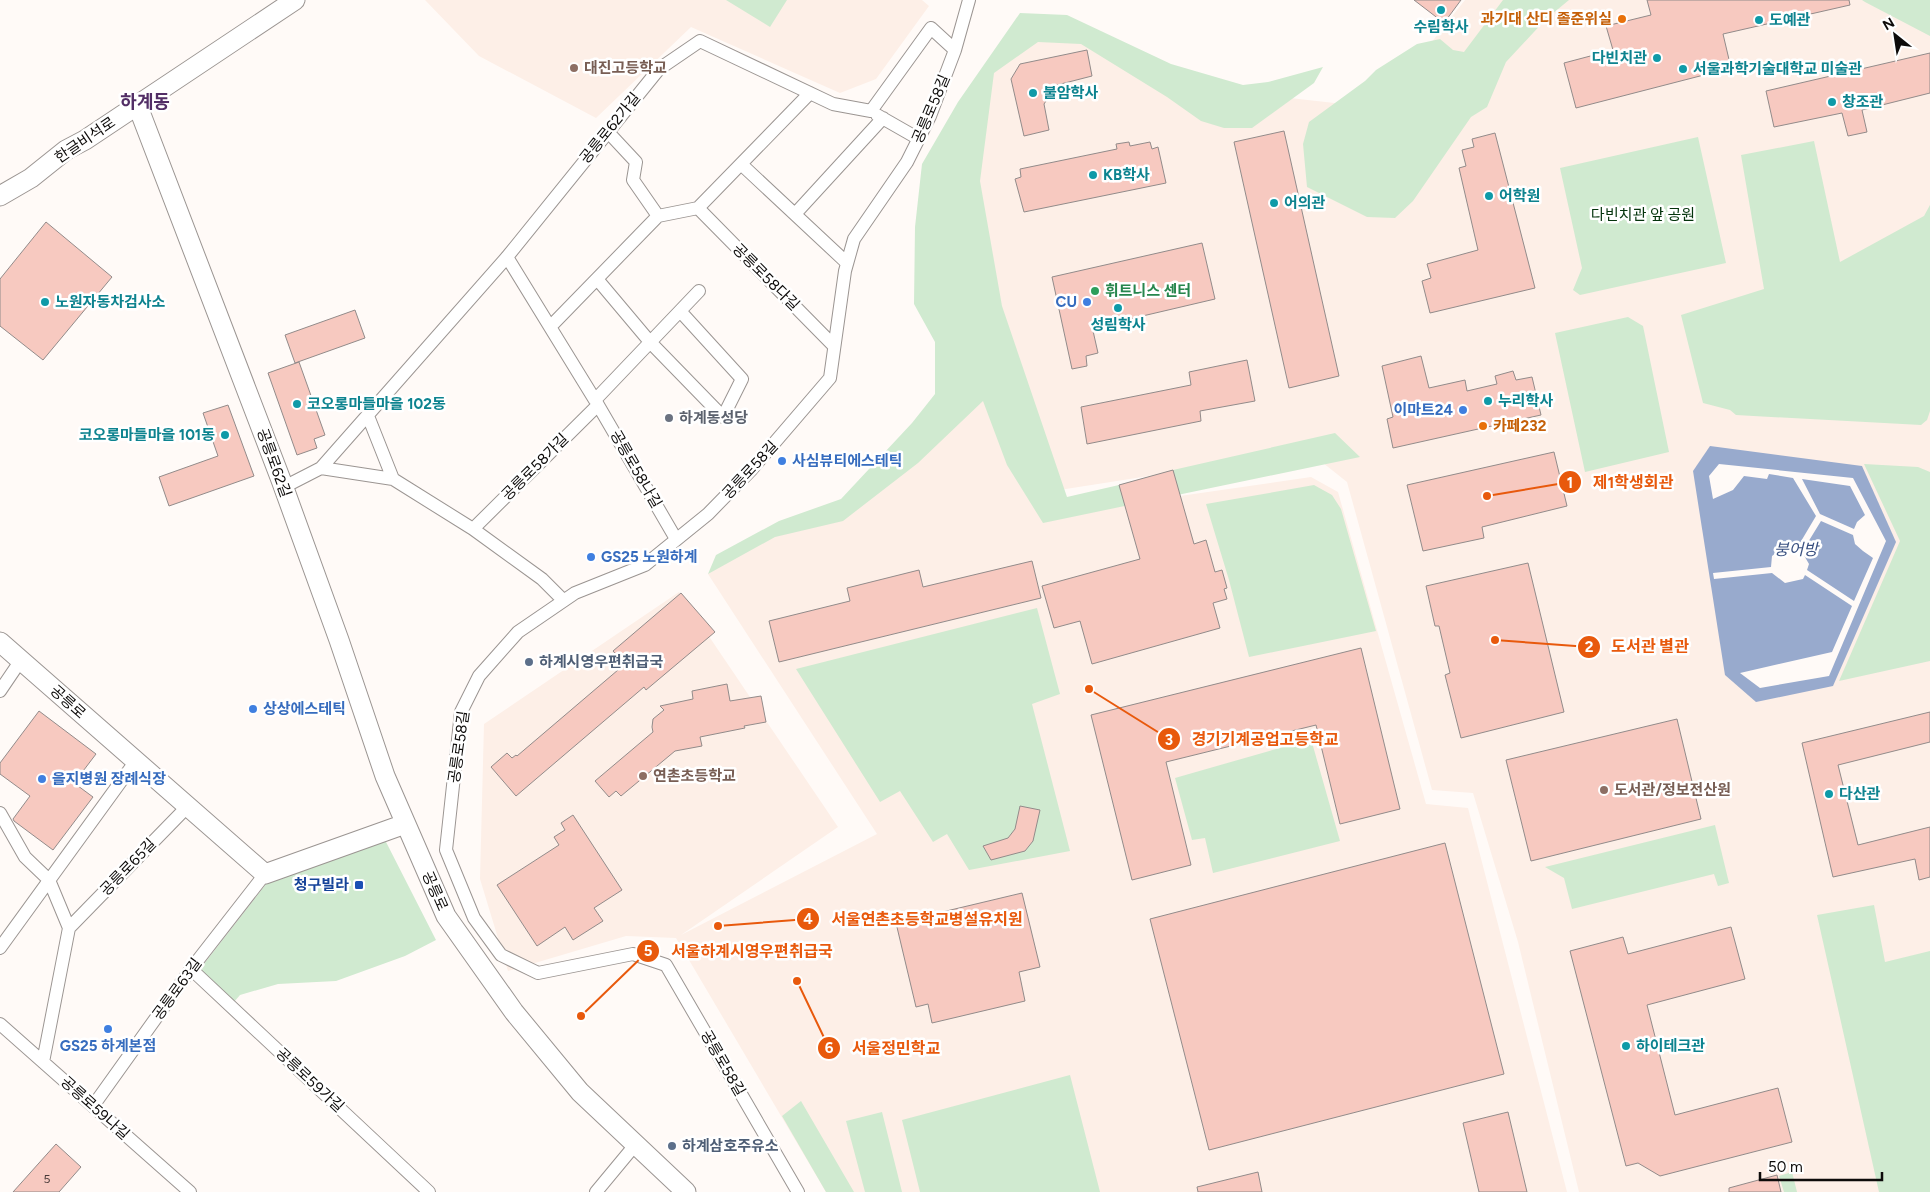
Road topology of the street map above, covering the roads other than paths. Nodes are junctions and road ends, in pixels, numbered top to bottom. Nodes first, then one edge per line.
1 (294, 0) edge
2 (969, 0) edge
3 (955, 50) junction
4 (810, 93) junction
5 (137, 104) junction
6 (871, 111) junction
7 (883, 118) junction
8 (608, 132) junction
9 (919, 139) junction
10 (741, 164) junction
11 (0, 196) edge
12 (698, 208) junction
13 (795, 214) junction
14 (658, 216) junction
15 (507, 257) junction
16 (847, 263) junction
17 (596, 279) junction
18 (699, 292) dead end
19 (680, 310) junction
20 (550, 327) junction
21 (650, 342) junction
22 (834, 346) junction
23 (596, 402) junction
24 (368, 416) junction
25 (321, 468) junction
26 (394, 479) junction
27 (284, 487) junction
28 (473, 530) junction
29 (676, 539) junction
30 (562, 600) junction
31 (0, 642) edge
32 (21, 660) junction
33 (0, 692) edge
34 (136, 762) junction
35 (187, 807) junction
36 (0, 813) edge
37 (405, 824) junction
38 (265, 874) junction
39 (49, 880) junction
40 (69, 928) junction
41 (0, 948) edge
42 (191, 969) junction
43 (0, 1024) edge
44 (43, 1062) junction
45 (93, 1106) junction
46 (635, 1145) junction
47 (190, 1192) edge
48 (430, 1192) edge
49 (596, 1192) edge
50 (686, 1192) edge
51 (798, 1192) edge

1 - 5 street, 한글비석로
2 - 3 street, 공릉로58길
3 - 6 street
3 - 9 street, 공릉로58길
4 - 6 street, 공릉로62가길
4 - 8 street, 공릉로62가길
4 - 10 street
5 - 11 street, 한글비석로
5 - 27 street, 공릉로62길
6 - 7 street, 공릉로62가길
7 - 9 street, 공릉로62가길
7 - 13 street
8 - 14 street
8 - 15 street, 공릉로62가길
9 - 16 street, 공릉로58길
10 - 12 street
10 - 13 street
12 - 14 street
12 - 22 street, 공릉로58다길
13 - 16 street
14 - 17 street
15 - 20 street, 공릉로58나길
15 - 24 street, 공릉로62가길
16 - 22 street, 공릉로58길
17 - 20 street
17 - 21 street
18 - 19 street
19 - 21 street
19 - 21 street
20 - 23 street, 공릉로58나길
21 - 23 street
22 - 29 street, 공릉로58길
23 - 28 street, 공릉로58가길
23 - 29 street, 공릉로58나길
24 - 25 street, 공릉로62가길
24 - 26 street
25 - 26 street
25 - 27 street, 공릉로62가길
26 - 28 street
27 - 37 street, 공릉로62길
28 - 30 street
29 - 30 street, 공릉로58길
30 - 51 street, 공릉로58길
31 - 32 street, 공릉로
32 - 33 street
32 - 34 street, 공릉로
34 - 35 street, 공릉로
34 - 39 street
35 - 38 street, 공릉로
35 - 40 street, 공릉로65길
36 - 39 street
37 - 38 street
37 - 46 street, 공릉로
38 - 42 street, 공릉로63길
39 - 40 street
39 - 41 street
40 - 44 street
42 - 45 street, 공릉로63길
42 - 48 street, 공릉로59가길
43 - 44 street, 공릉로59나길
44 - 45 street, 공릉로59나길
45 - 47 street, 공릉로59나길
46 - 49 street
46 - 50 street, 공릉로

